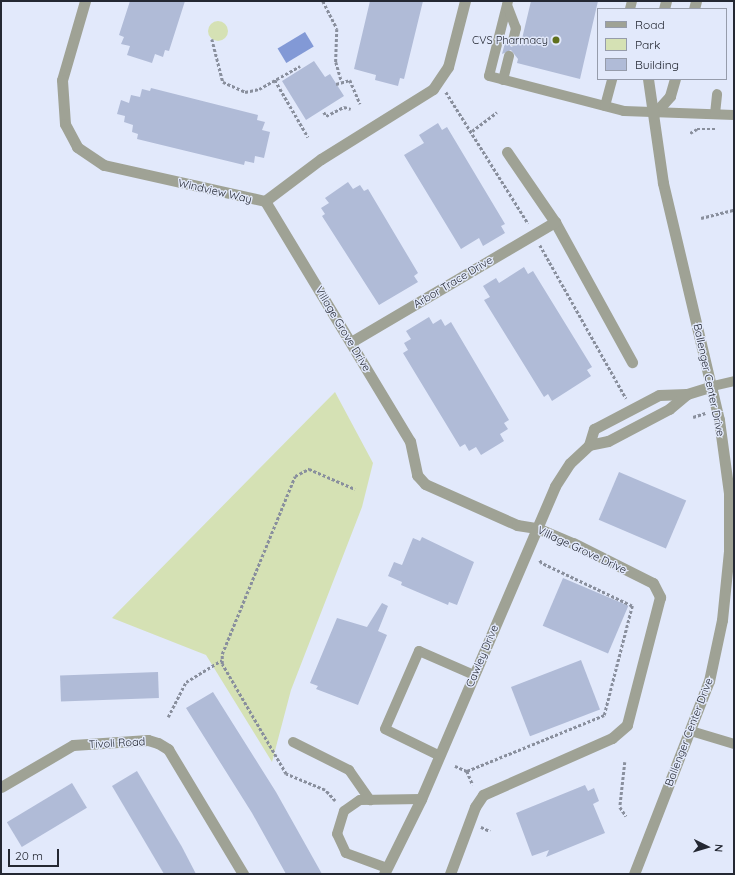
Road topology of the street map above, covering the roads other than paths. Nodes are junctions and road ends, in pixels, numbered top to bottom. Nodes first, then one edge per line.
1 (85, 1) edge
2 (464, 1) edge
3 (508, 3) edge
4 (513, 41) dead end
5 (509, 56) dead end
6 (504, 80) junction
7 (612, 80) edge
8 (648, 80) edge
9 (675, 80) edge
10 (717, 94) dead end
11 (605, 106) junction
12 (654, 114) junction
13 (715, 114) junction
14 (734, 114) edge
15 (506, 152) dead end
16 (265, 201) junction
17 (555, 222) junction
18 (351, 342) junction
19 (632, 362) dead end
20 (734, 381) edge
21 (713, 386) junction
22 (687, 394) junction
23 (589, 444) junction
24 (537, 528) junction
25 (474, 675) junction
26 (691, 731) junction
27 (293, 742) dead end
28 (734, 744) edge
29 (440, 756) junction
30 (1, 787) edge
31 (421, 799) junction
32 (370, 800) junction
33 (386, 871) edge
34 (243, 874) edge
35 (450, 874) edge
36 (634, 874) edge

1 - 16 street, Windview Way
2 - 16 street, Windview Way
3 - 4 lane
3 - 6 lane
5 - 6 lane
6 - 11 lane
7 - 11 lane
8 - 12 street, Ballenger Center Drive
9 - 12 street
10 - 13 lane
11 - 12 lane
12 - 13 lane
12 - 21 street, Ballenger Center Drive
13 - 14 lane
15 - 17 street
16 - 18 street, Village Grove Drive
17 - 18 street, Arbor Trace Drive
17 - 19 street
18 - 24 street, Village Grove Drive
20 - 21 lane
21 - 22 street, Cawley Drive
21 - 26 street, Ballenger Center Drive
22 - 23 street, Cawley Drive
22 - 23 street, Cawley Drive
23 - 24 street, Cawley Drive
24 - 25 street, Cawley Drive
24 - 35 street, Village Grove Drive
25 - 29 street, Cawley Drive
25 - 29 lane
26 - 28 lane
26 - 36 street, Ballenger Center Drive
27 - 32 lane
29 - 31 street, Cawley Drive
30 - 34 street, Tivoli Road
31 - 32 lane
31 - 33 street, Cawley Drive
32 - 33 lane

